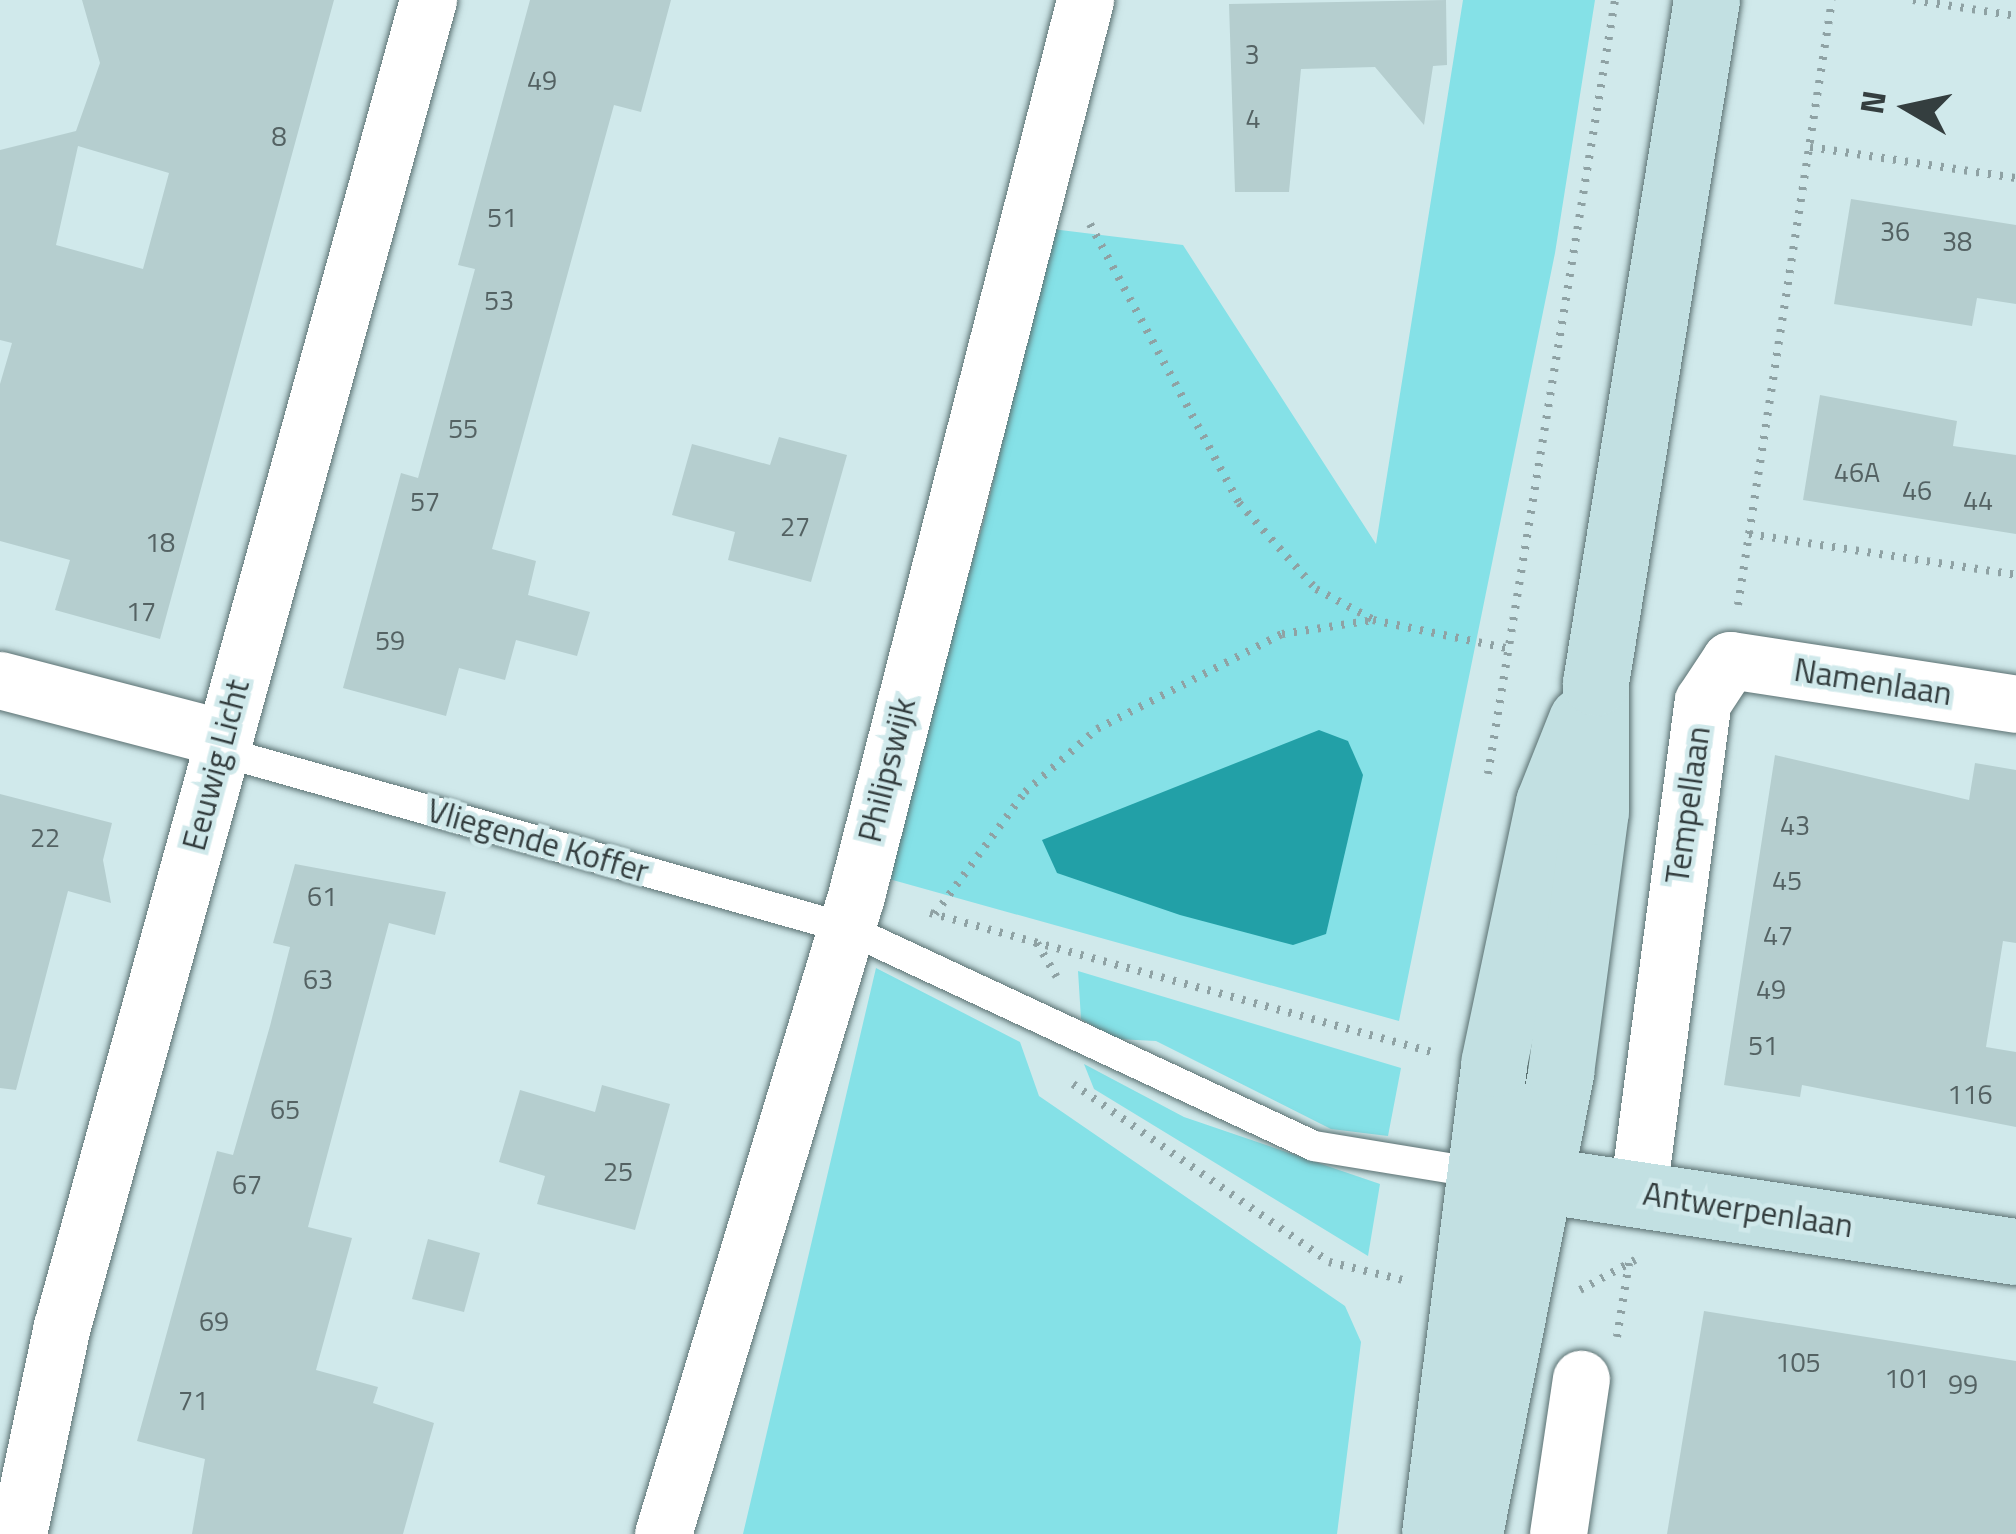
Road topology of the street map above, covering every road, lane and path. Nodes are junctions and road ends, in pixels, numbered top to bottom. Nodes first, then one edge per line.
1 (428, 0) edge
2 (1085, 0) edge
3 (1615, 0) edge
4 (1707, 0) edge
5 (1832, 0) edge
6 (1913, 0) edge
7 (2016, 16) edge
8 (1810, 147) junction
9 (2016, 178) edge
10 (1029, 197) junction
11 (1750, 534) junction
12 (2016, 575) edge
13 (1373, 620) junction
14 (1511, 649) junction
15 (1730, 660) junction
16 (0, 680) edge
17 (1596, 683) junction
18 (2016, 704) edge
19 (222, 738) junction
20 (1486, 784) dead end
21 (934, 914) dead end
22 (846, 928) junction
23 (1067, 1031) junction
24 (1442, 1031) dead end
25 (1478, 1172) junction
26 (1544, 1178) junction
27 (1638, 1192) junction
28 (2016, 1252) edge
29 (1402, 1280) dead end
30 (1581, 1379) joint
31 (18, 1534) edge
32 (664, 1534) edge
33 (1436, 1534) edge
34 (1470, 1534) edge
35 (1558, 1534) edge

1 - 19 street, Eeuwig Licht
2 - 10 street, Philipswijk
3 - 14 path
4 - 17 main road
5 - 8 path
6 - 7 path
8 - 9 path
8 - 11 path
10 - 13 path
10 - 22 street, Philipswijk
11 - 12 path
11 - 15 path
13 - 14 path
13 - 21 path
14 - 20 path
15 - 18 street, Namenlaan
15 - 27 street, Tempellaan
16 - 19 street, Vliegende Koffer
17 - 25 main road
17 - 26 main road
19 - 22 lane, Vliegende Koffer
19 - 31 street, Eeuwig Licht
22 - 23 lane, Vliegende Koffer
22 - 32 street, Philipswijk
23 - 24 path
23 - 25 lane, Vliegende Koffer
23 - 29 path
25 - 26 main road, Antwerpenlaan
25 - 33 main road
26 - 27 main road, Antwerpenlaan
26 - 34 main road
27 - 28 main road, Antwerpenlaan
27 - 30 path
30 - 35 street

